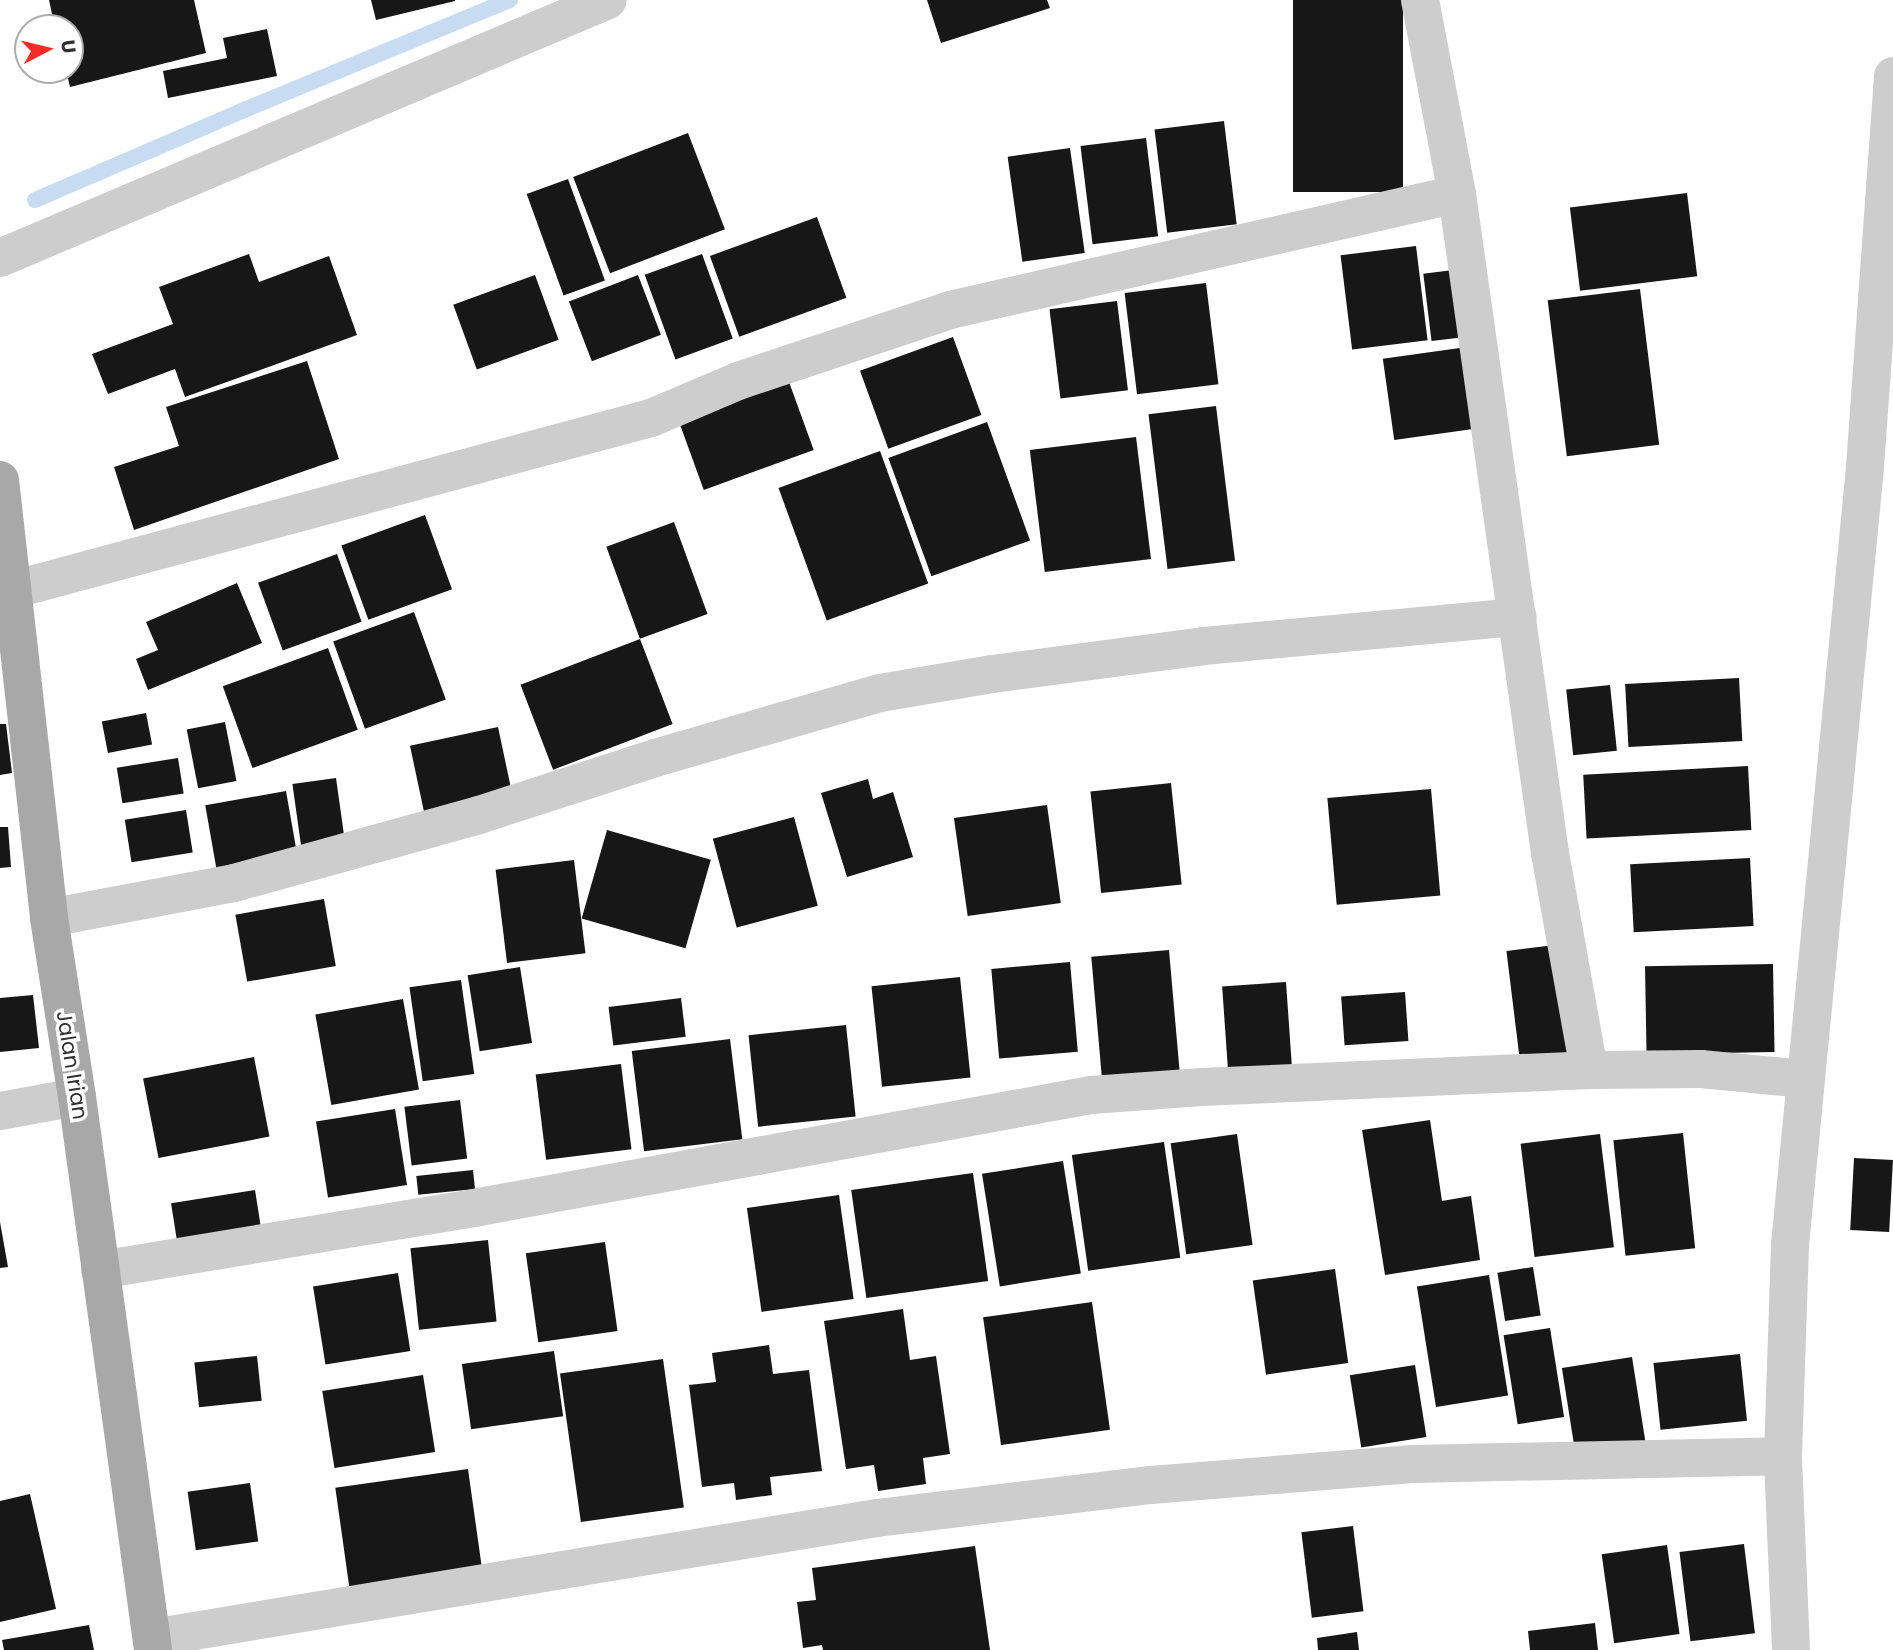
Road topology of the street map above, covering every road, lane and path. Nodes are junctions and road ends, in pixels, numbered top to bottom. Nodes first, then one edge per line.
1 (608, 0) edge
2 (1420, 0) edge
3 (538, 13) edge
4 (1893, 76) edge
5 (1457, 194) junction
6 (0, 258) edge
7 (0, 480) edge
8 (12, 590) junction
9 (1518, 617) junction
10 (49, 918) junction
11 (1589, 1070) junction
12 (1804, 1079) junction
13 (77, 1097) junction
14 (0, 1111) edge
15 (100, 1270) junction
16 (1783, 1455) junction
17 (152, 1644) edge
18 (1791, 1650) edge

1 - 3 street
2 - 5 street
3 - 6 street
4 - 12 street
5 - 8 street
5 - 9 street
7 - 8 main road, Jalan Irian
8 - 10 main road, Jalan Irian
9 - 10 street
9 - 11 street
10 - 13 main road, Jalan Irian
11 - 12 street
11 - 15 street
12 - 16 street
13 - 14 street
13 - 15 main road, Jalan Irian
15 - 17 main road, Jalan Irian
16 - 17 street
16 - 18 street

